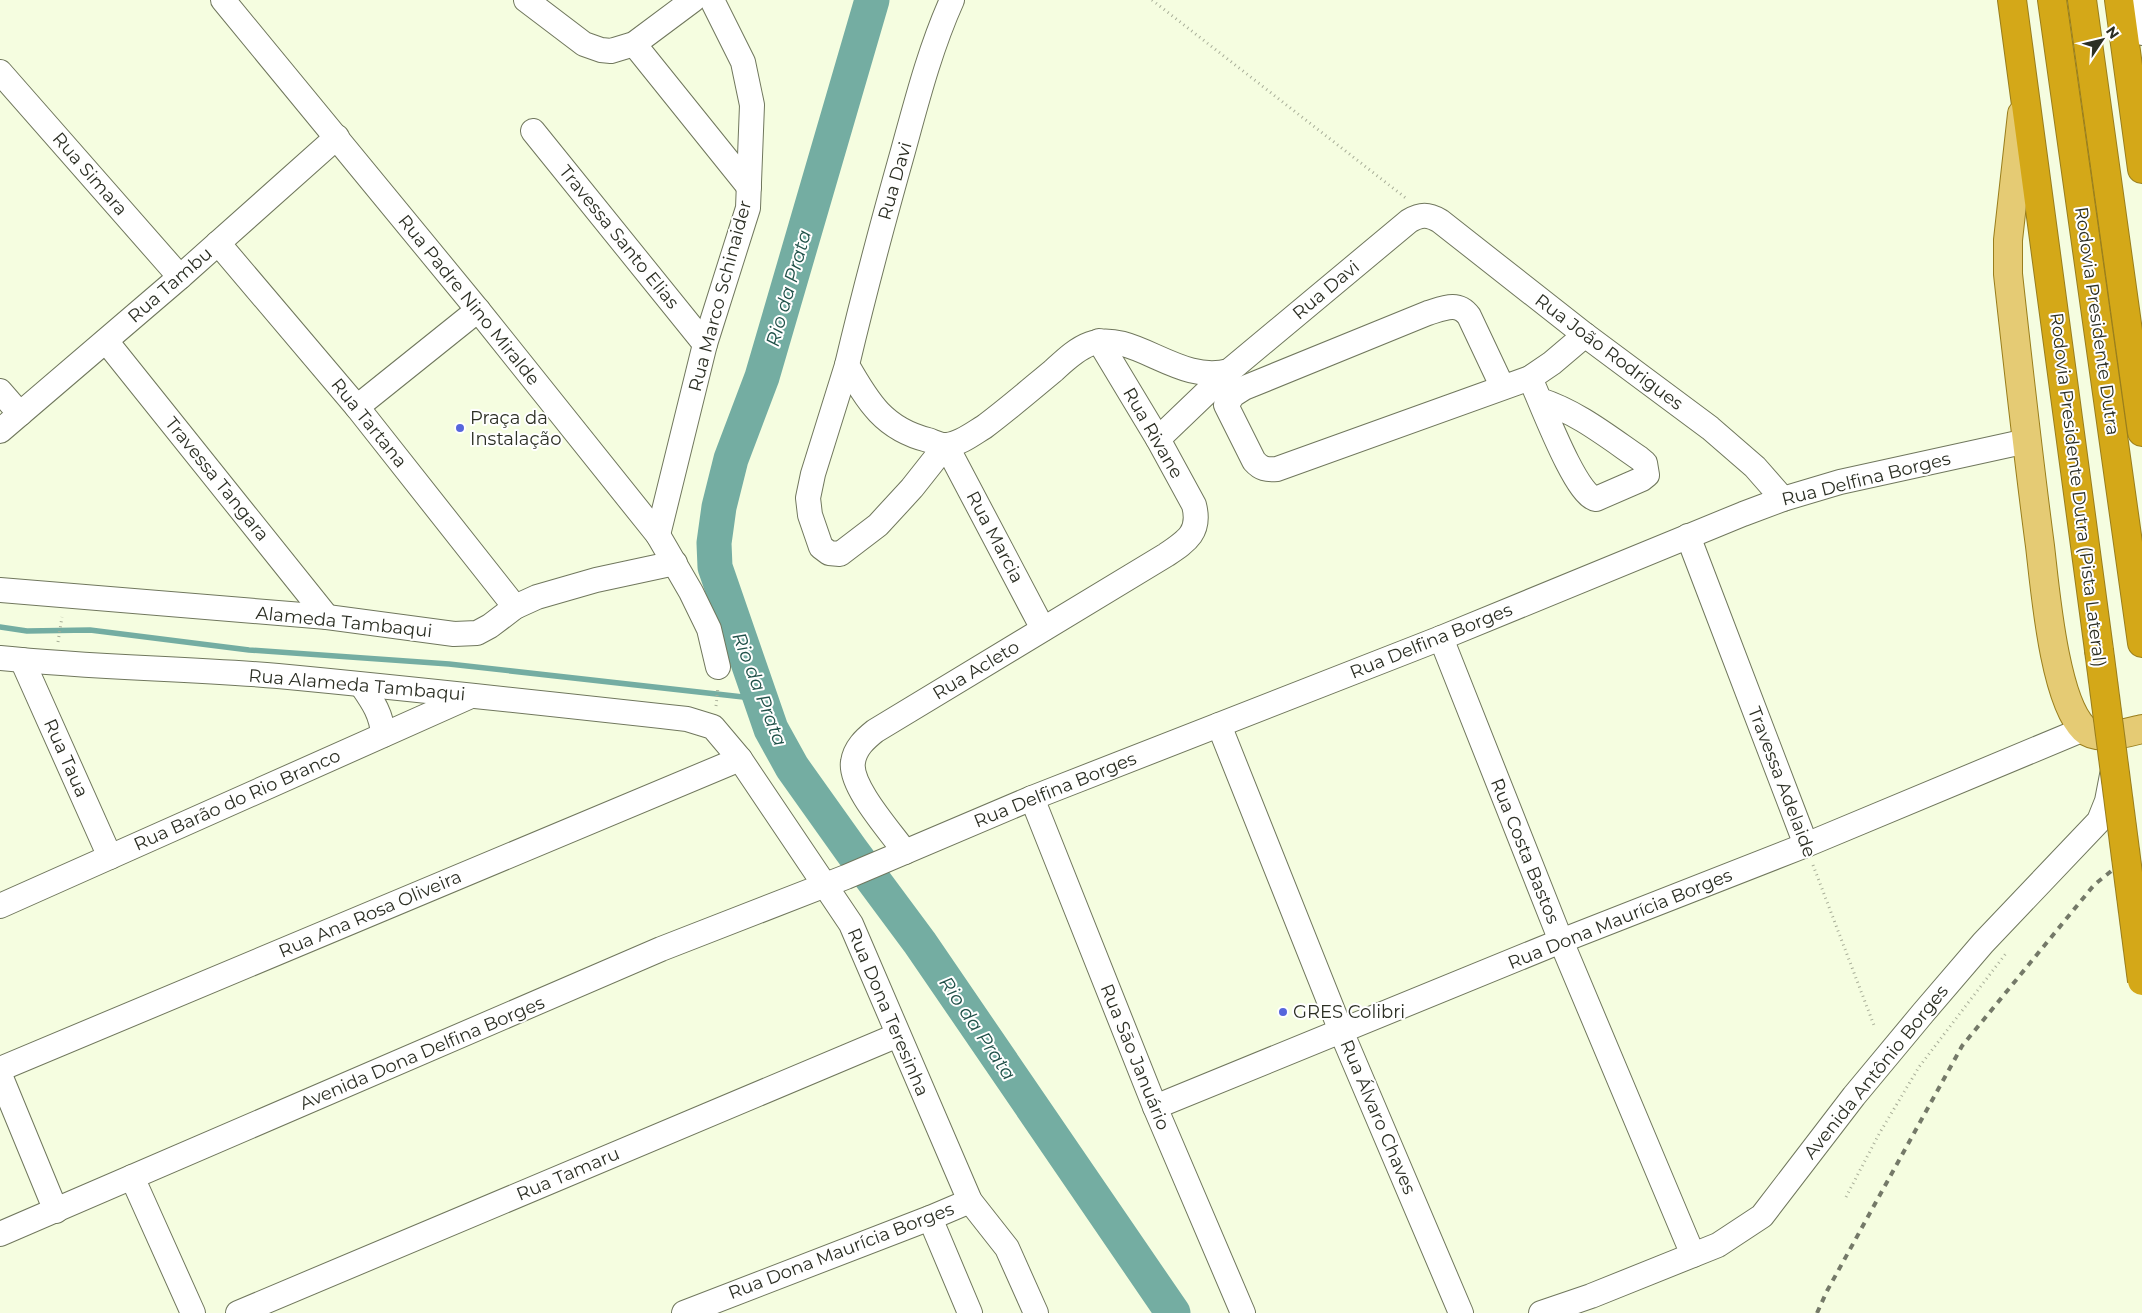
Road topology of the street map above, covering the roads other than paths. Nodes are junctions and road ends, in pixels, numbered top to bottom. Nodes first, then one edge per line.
1 (223, 0) edge
2 (526, 0) edge
3 (693, 0) edge
4 (712, 0) edge
5 (952, 0) edge
6 (2012, 0) edge
7 (2052, 0) edge
8 (2082, 0) edge
9 (2120, 0) edge
10 (2130, 0) edge
11 (2142, 33) edge
12 (634, 44) junction
13 (0, 72) edge
14 (2025, 88) junction
15 (533, 130) dead end
16 (337, 137) junction
17 (2142, 169) edge
18 (749, 187) junction
19 (1427, 215) joint
20 (218, 243) junction
21 (180, 277) junction
22 (478, 310) junction
23 (1585, 335) junction
24 (106, 341) junction
25 (1099, 341) junction
26 (705, 344) junction
27 (847, 365) junction
28 (1229, 371) junction
29 (1530, 378) junction
30 (1502, 386) junction
31 (0, 391) edge
32 (1540, 400) junction
33 (357, 407) junction
34 (20, 414) junction
35 (0, 431) edge
36 (2142, 432) edge
37 (1158, 439) junction
38 (2027, 441) junction
39 (946, 445) junction
40 (1783, 499) junction
41 (1194, 528) joint
42 (658, 535) junction
43 (1688, 536) junction
44 (675, 563) junction
45 (0, 590) edge
46 (515, 607) junction
47 (328, 618) junction
48 (1043, 629) junction
49 (1441, 638) junction
50 (2142, 643) edge
51 (11, 659) edge
52 (718, 675) road end
53 (362, 686) junction
54 (474, 695) junction
55 (715, 718) joint
56 (1219, 725) junction
57 (2084, 729) junction
58 (2131, 731) edge
59 (383, 735) junction
60 (740, 759) junction
61 (1032, 798) junction
62 (1806, 845) junction
63 (110, 856) junction
64 (896, 856) junction
65 (846, 877) joint
66 (824, 885) junction
67 (0, 906) edge
68 (1561, 941) junction
69 (2142, 981) edge
70 (1341, 1031) junction
71 (898, 1035) junction
72 (0, 1069) edge
73 (0, 1075) edge
74 (1155, 1107) junction
75 (132, 1177) junction
76 (970, 1201) junction
77 (56, 1211) junction
78 (930, 1218) junction
79 (0, 1234) edge
80 (1693, 1256) junction
81 (1595, 1304) edge
82 (193, 1313) edge
83 (238, 1313) edge
84 (684, 1313) edge
85 (970, 1313) edge
86 (1036, 1313) edge
87 (1243, 1313) edge
88 (1462, 1313) edge
89 (1541, 1313) edge

1 - 16 street, Rua Padre Nino Miralde
2 - 12 street
3 - 12 street
4 - 18 street, Rua Marco Schinaider
5 - 27 street, Rua Davi
6 - 14 highway, Rodovia Presidente Dutra (Pista Lateral)
7 - 50 highway, Rodovia Presidente Dutra
8 - 36 highway, Rodovia Presidente Dutra
9 - 17 highway
10 - 11 street
12 - 18 street
13 - 21 street, Rua Simara
14 - 38 main road
14 - 69 highway, Rodovia Presidente Dutra (Pista Lateral), bridge
15 - 26 street, Travessa Santo Elias
16 - 20 street, Rua Tambu
16 - 22 street, Rua Padre Nino Miralde
18 - 26 street, Rua Marco Schinaider
19 - 23 street, Rua João Rodrigues
19 - 28 street, Rua Davi
20 - 21 street, Rua Tambu
20 - 33 street, Rua Tartana
21 - 24 street, Rua Tambu
22 - 33 street
22 - 42 street, Rua Padre Nino Miralde
23 - 29 street
23 - 40 street, Rua João Rodrigues
24 - 34 street, Rua Tambu
24 - 47 street, Travessa Tangara
25 - 28 street
25 - 37 street, Rua Rivane
25 - 39 street, Rua Davi
26 - 42 street, Rua Marco Schinaider
27 - 39 street
27 - 39 street, Rua Davi
28 - 37 street, Rua Davi
29 - 30 street
29 - 32 street
30 - 30 street
31 - 34 street
32 - 32 street
33 - 46 street, Rua Tartana
34 - 35 street, Rua Tambu
37 - 41 street, Rua Rivane
38 - 40 street, Rua Delfina Borges
38 - 57 main road
39 - 48 street, Rua Marcia
40 - 43 street, Rua Delfina Borges
41 - 48 street, Rua Acleto
42 - 44 street, Rua Padre Nino Miralde
43 - 49 street, Rua Delfina Borges
43 - 62 street, Travessa Adelaide
44 - 46 street, Alameda Tambaqui
44 - 52 street, Rua Padre Nino Miralde
45 - 47 street, Alameda Tambaqui
46 - 47 street, Alameda Tambaqui
48 - 64 street, Rua Acleto
49 - 56 street, Rua Delfina Borges
49 - 68 street, Rua Costa Bastos
51 - 53 street, Rua Alameda Tambaqui
51 - 63 street, Rua Taua
53 - 54 street, Rua Alameda Tambaqui
53 - 59 street
54 - 55 street, Rua Alameda Tambaqui
54 - 59 street, Rua Barão do Rio Branco
55 - 60 street, Rua Dona Teresinha
56 - 61 street, Rua Delfina Borges
56 - 70 street, Rua Álvaro Chaves
57 - 58 main road
57 - 62 street, Rua Dona Maurícia Borges
58 - 80 street, Avenida Antônio Borges
59 - 63 street, Rua Barão do Rio Branco
60 - 66 street, Rua Dona Teresinha
60 - 72 street, Rua Ana Rosa Oliveira
61 - 64 street, Rua Delfina Borges
61 - 74 street, Rua Sāo Januário
62 - 68 street, Rua Dona Maurícia Borges
63 - 67 street, Rua Barão do Rio Branco
64 - 65 street, Rua Delfina Borges
65 - 66 street, Avenida Dona Delfina Borges
66 - 71 street, Rua Dona Teresinha
66 - 75 street, Avenida Dona Delfina Borges
68 - 70 street, Rua Dona Maurícia Borges
68 - 80 street, Rua Costa Bastos
70 - 74 street, Rua Dona Maurícia Borges
70 - 88 street, Rua Álvaro Chaves
71 - 76 street, Rua Dona Teresinha
71 - 83 street, Rua Tamaru
73 - 77 street
74 - 87 street, Rua Sāo Januário
75 - 77 street, Avenida Dona Delfina Borges
75 - 82 street
76 - 78 street, Rua Dona Maurícia Borges
76 - 86 street, Rua Dona Teresinha
77 - 79 street, Avenida Dona Delfina Borges
78 - 84 street, Rua Dona Maurícia Borges
78 - 85 street
80 - 81 street, Avenida Antônio Borges
81 - 89 street, Avenida Antônio Borges

